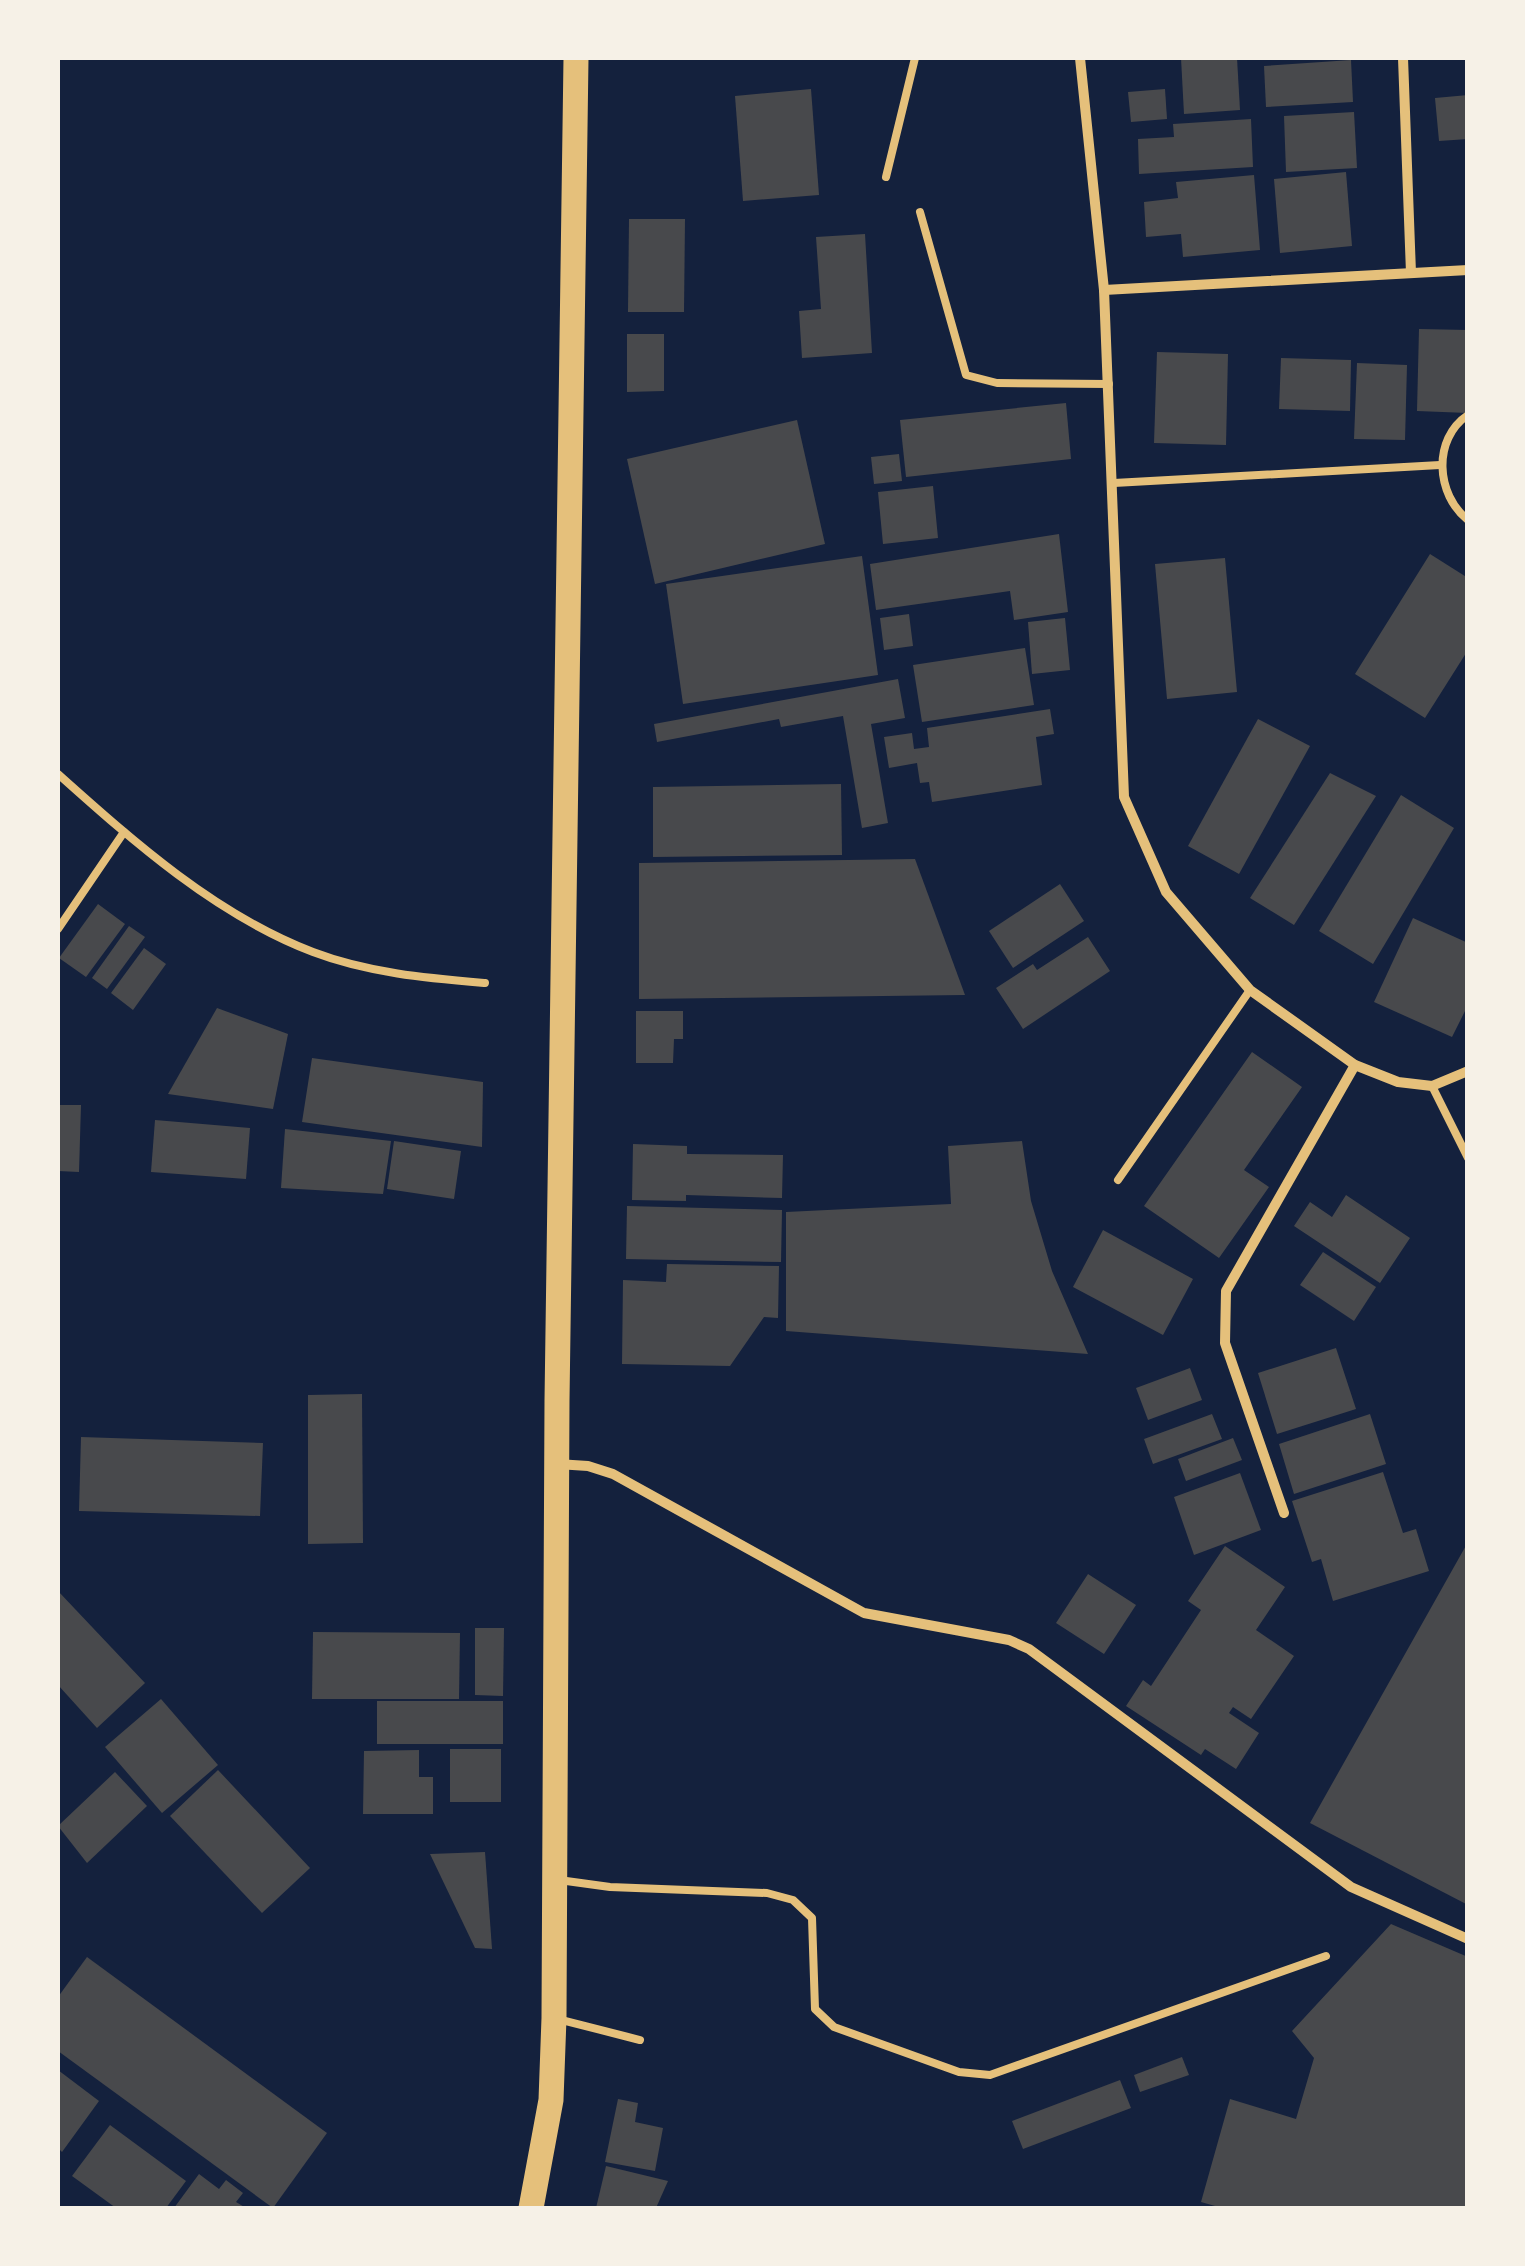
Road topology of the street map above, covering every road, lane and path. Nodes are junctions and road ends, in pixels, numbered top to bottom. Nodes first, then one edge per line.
1 (576, 58) edge
2 (915, 58) edge
3 (1080, 58) edge
4 (1404, 58) edge
5 (886, 177) dead end
6 (920, 212) dead end
7 (1468, 270) edge
8 (1412, 274) junction
9 (1104, 290) junction
10 (1109, 384) junction
11 (1468, 415) edge
12 (1440, 466) junction
13 (1114, 483) junction
14 (1468, 520) edge
15 (58, 774) edge
16 (124, 832) junction
17 (58, 929) edge
18 (485, 983) dead end
19 (1250, 990) junction
20 (1355, 1065) junction
21 (1468, 1070) edge
22 (1432, 1086) junction
23 (1468, 1158) edge
24 (1118, 1180) dead end
25 (556, 1464) junction
26 (1284, 1513) dead end
27 (554, 1880) junction
28 (1468, 1939) edge
29 (1326, 1956) dead end
30 (554, 2018) junction
31 (640, 2040) dead end
32 (531, 2208) edge

1 - 25 main road
2 - 5 lane
3 - 9 street
4 - 8 street
6 - 10 lane
7 - 8 street
8 - 9 street
9 - 10 street
10 - 13 street
11 - 12 lane
12 - 13 lane
12 - 14 lane
13 - 19 street
15 - 16 lane
16 - 17 lane
16 - 18 lane
19 - 20 street
19 - 24 lane
20 - 22 street
20 - 26 street
21 - 22 street
22 - 23 lane
25 - 27 main road
25 - 28 street
27 - 29 lane
27 - 30 main road
30 - 31 lane
30 - 32 main road

